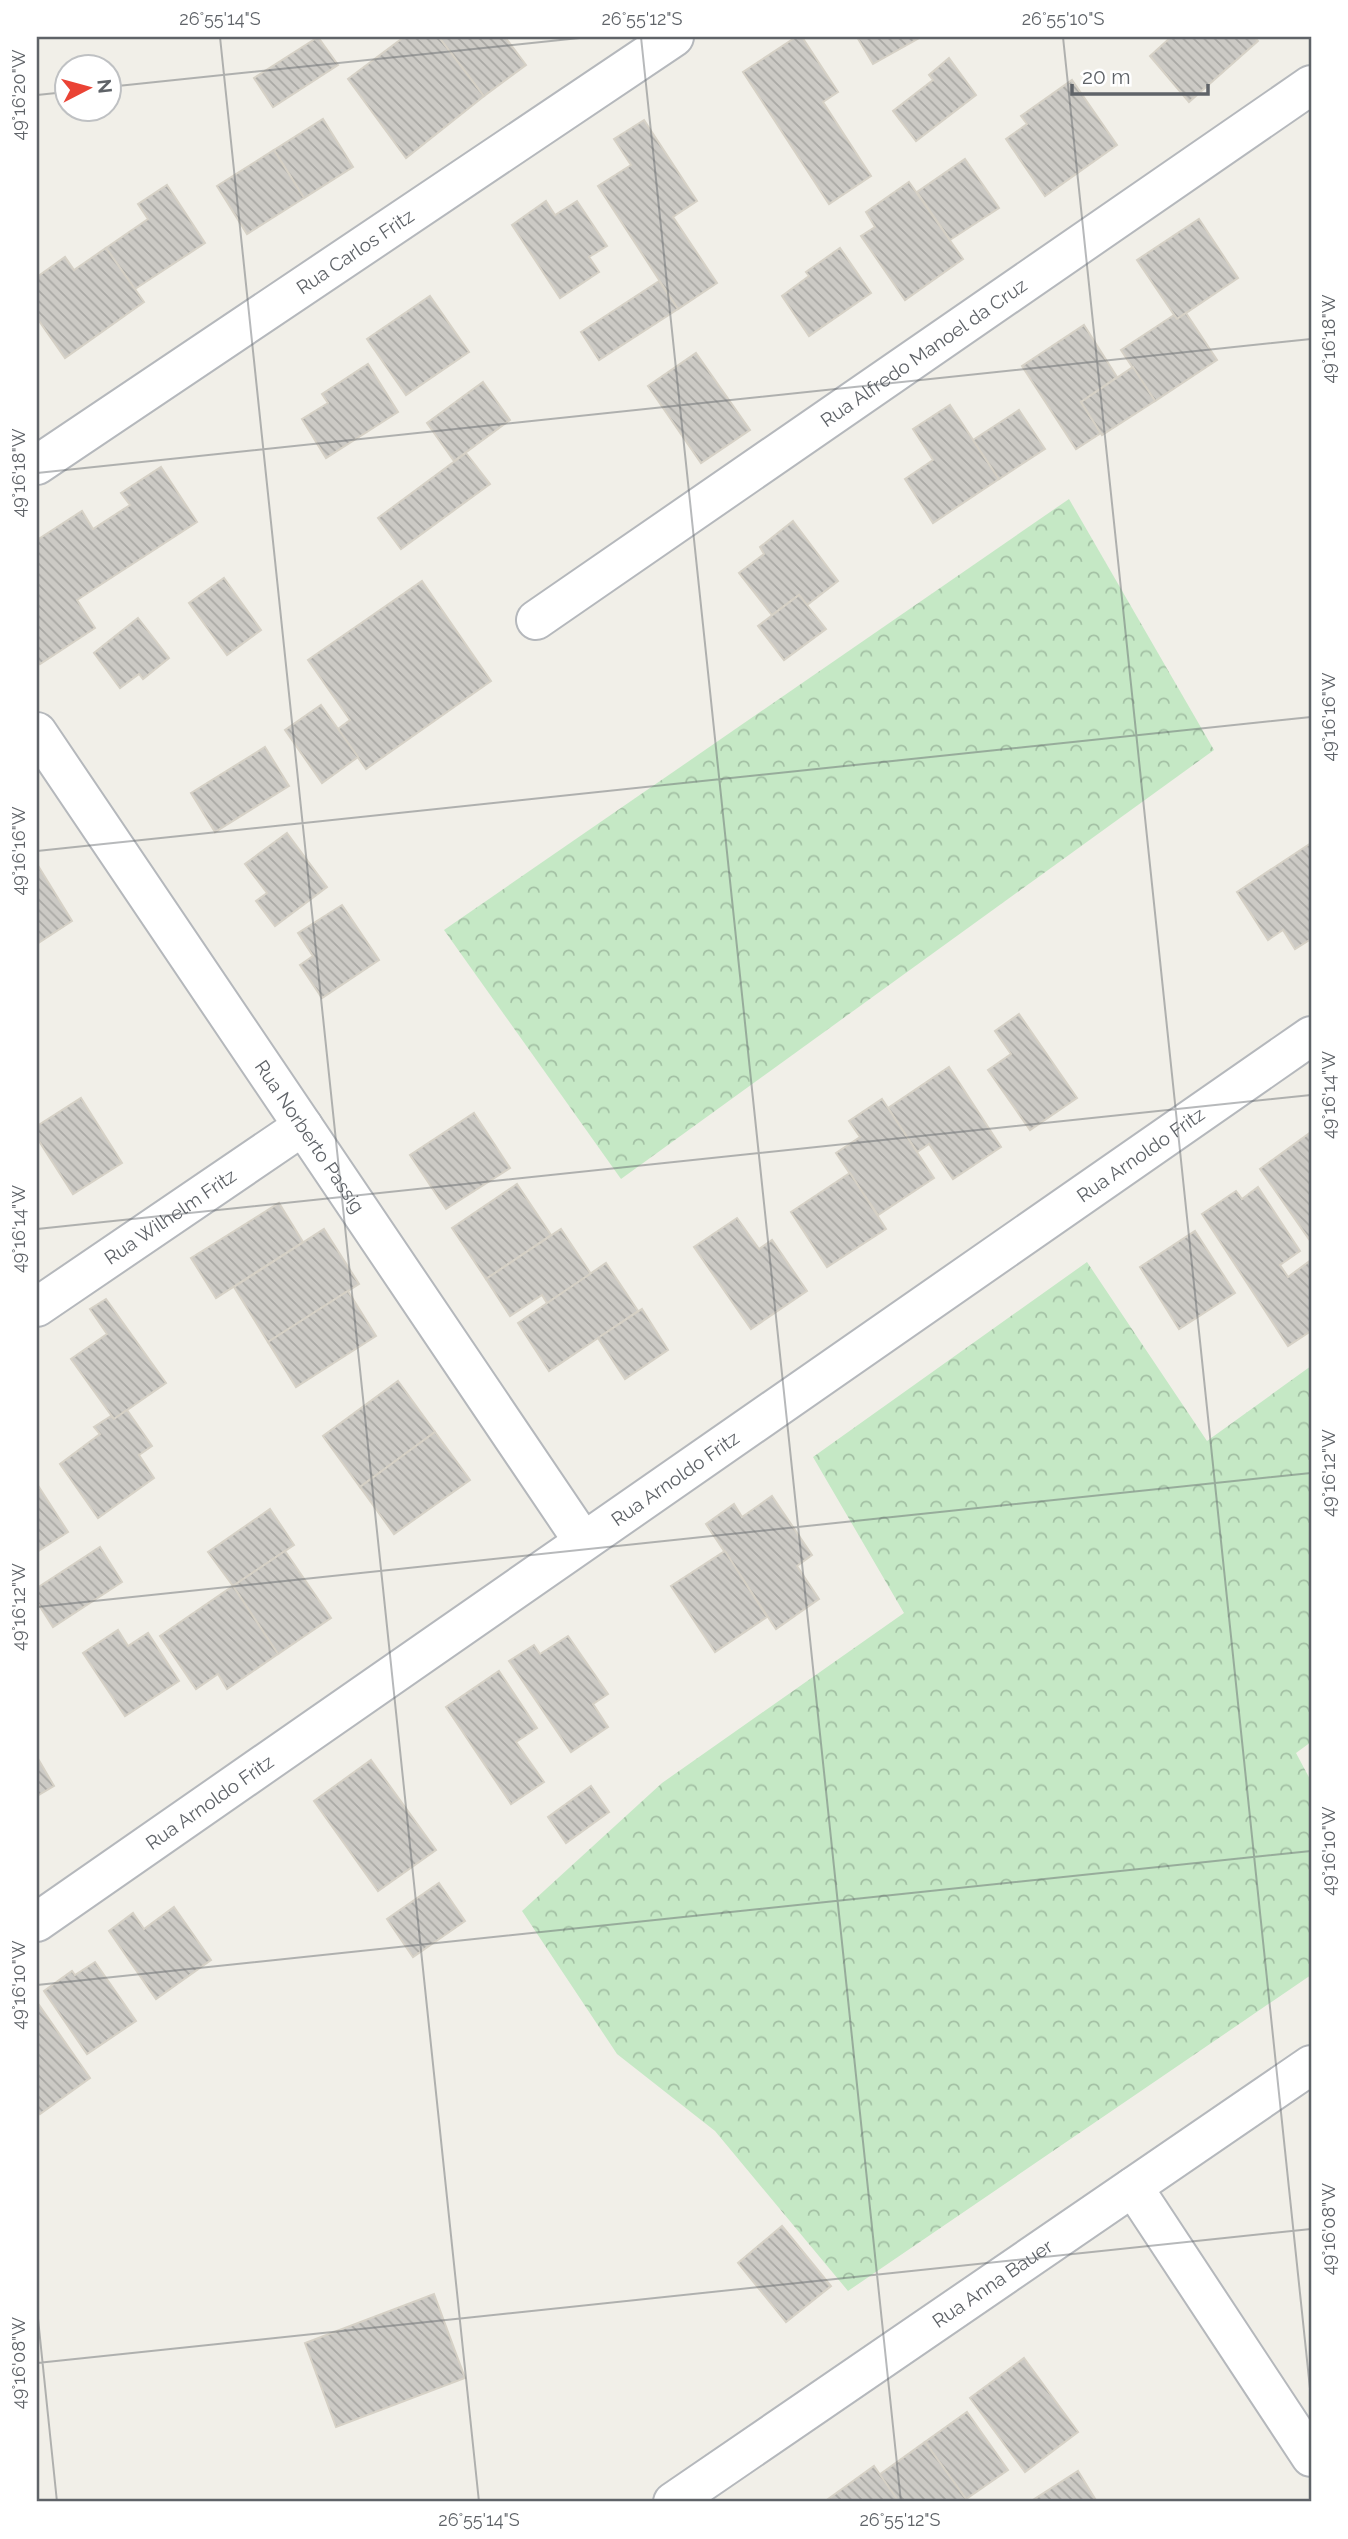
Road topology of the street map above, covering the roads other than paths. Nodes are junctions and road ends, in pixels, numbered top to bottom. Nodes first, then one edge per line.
1 (674, 37) edge
2 (1311, 85) edge
3 (37, 465) edge
4 (536, 620) dead end
5 (37, 732) edge
6 (1311, 1035) edge
7 (303, 1126) junction
8 (37, 1307) edge
9 (583, 1541) junction
10 (37, 1922) edge
11 (1311, 2065) edge
12 (1133, 2187) junction
13 (1311, 2457) edge
14 (673, 2502) edge

1 - 3 street, Rua Carlos Fritz
2 - 4 street, Rua Alfredo Manoel da Cruz
5 - 7 street, Rua Norberto Passig
6 - 9 street, Rua Arnoldo Fritz
7 - 8 street, Rua Wilhelm Fritz
7 - 9 street, Rua Norberto Passig
9 - 10 street, Rua Arnoldo Fritz
11 - 12 street, Rua Anna Bauer
12 - 13 street
12 - 14 street, Rua Anna Bauer

